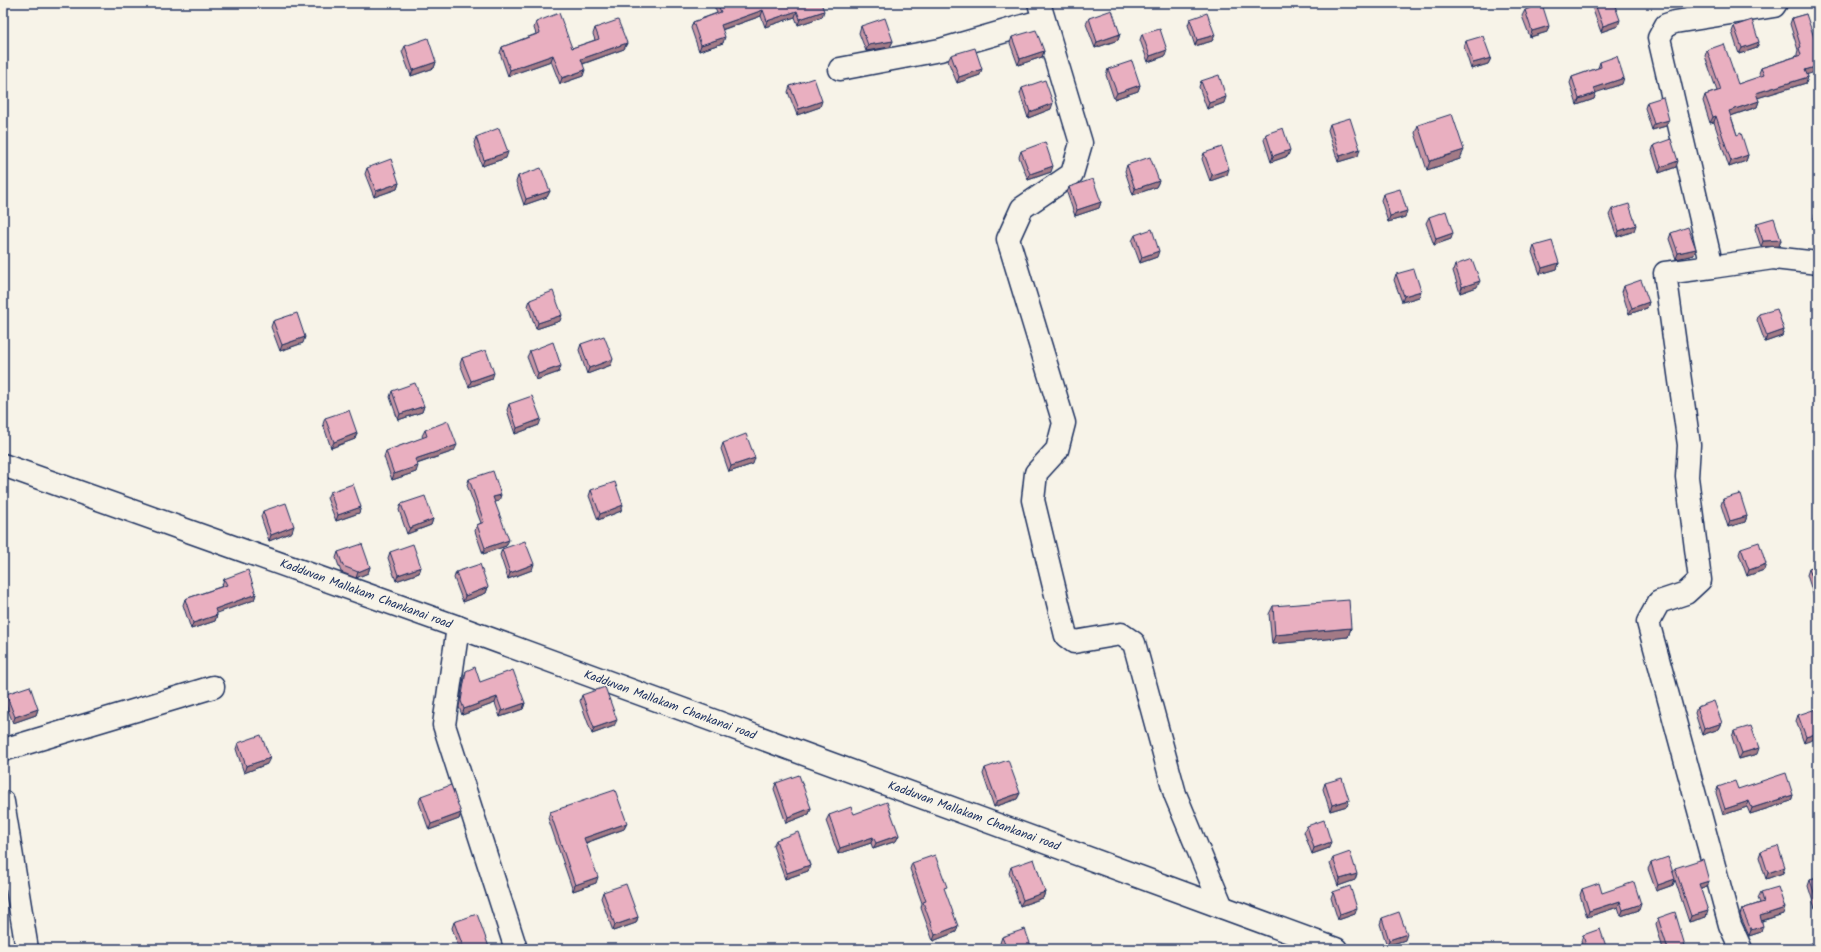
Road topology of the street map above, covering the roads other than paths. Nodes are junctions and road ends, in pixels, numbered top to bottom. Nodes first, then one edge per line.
1 (1776, 3) edge
2 (1041, 12) edge
3 (840, 69) dead end
4 (1818, 263) edge
5 (1712, 267) junction
6 (3, 465) edge
7 (458, 627) junction
8 (213, 687) dead end
9 (3, 750) edge
10 (3, 802) edge
11 (1222, 907) junction
12 (27, 949) edge
13 (516, 949) edge
14 (1336, 949) edge
15 (1740, 949) edge

1 - 5 street
2 - 3 street
2 - 11 street
4 - 5 street
5 - 15 street
6 - 7 street, Kadduvan Mallakam Chankanai road
7 - 11 street, Kadduvan Mallakam Chankanai road
7 - 13 street
8 - 9 street
10 - 12 street
11 - 14 street, Kadduvan Mallakam Chankanai road

